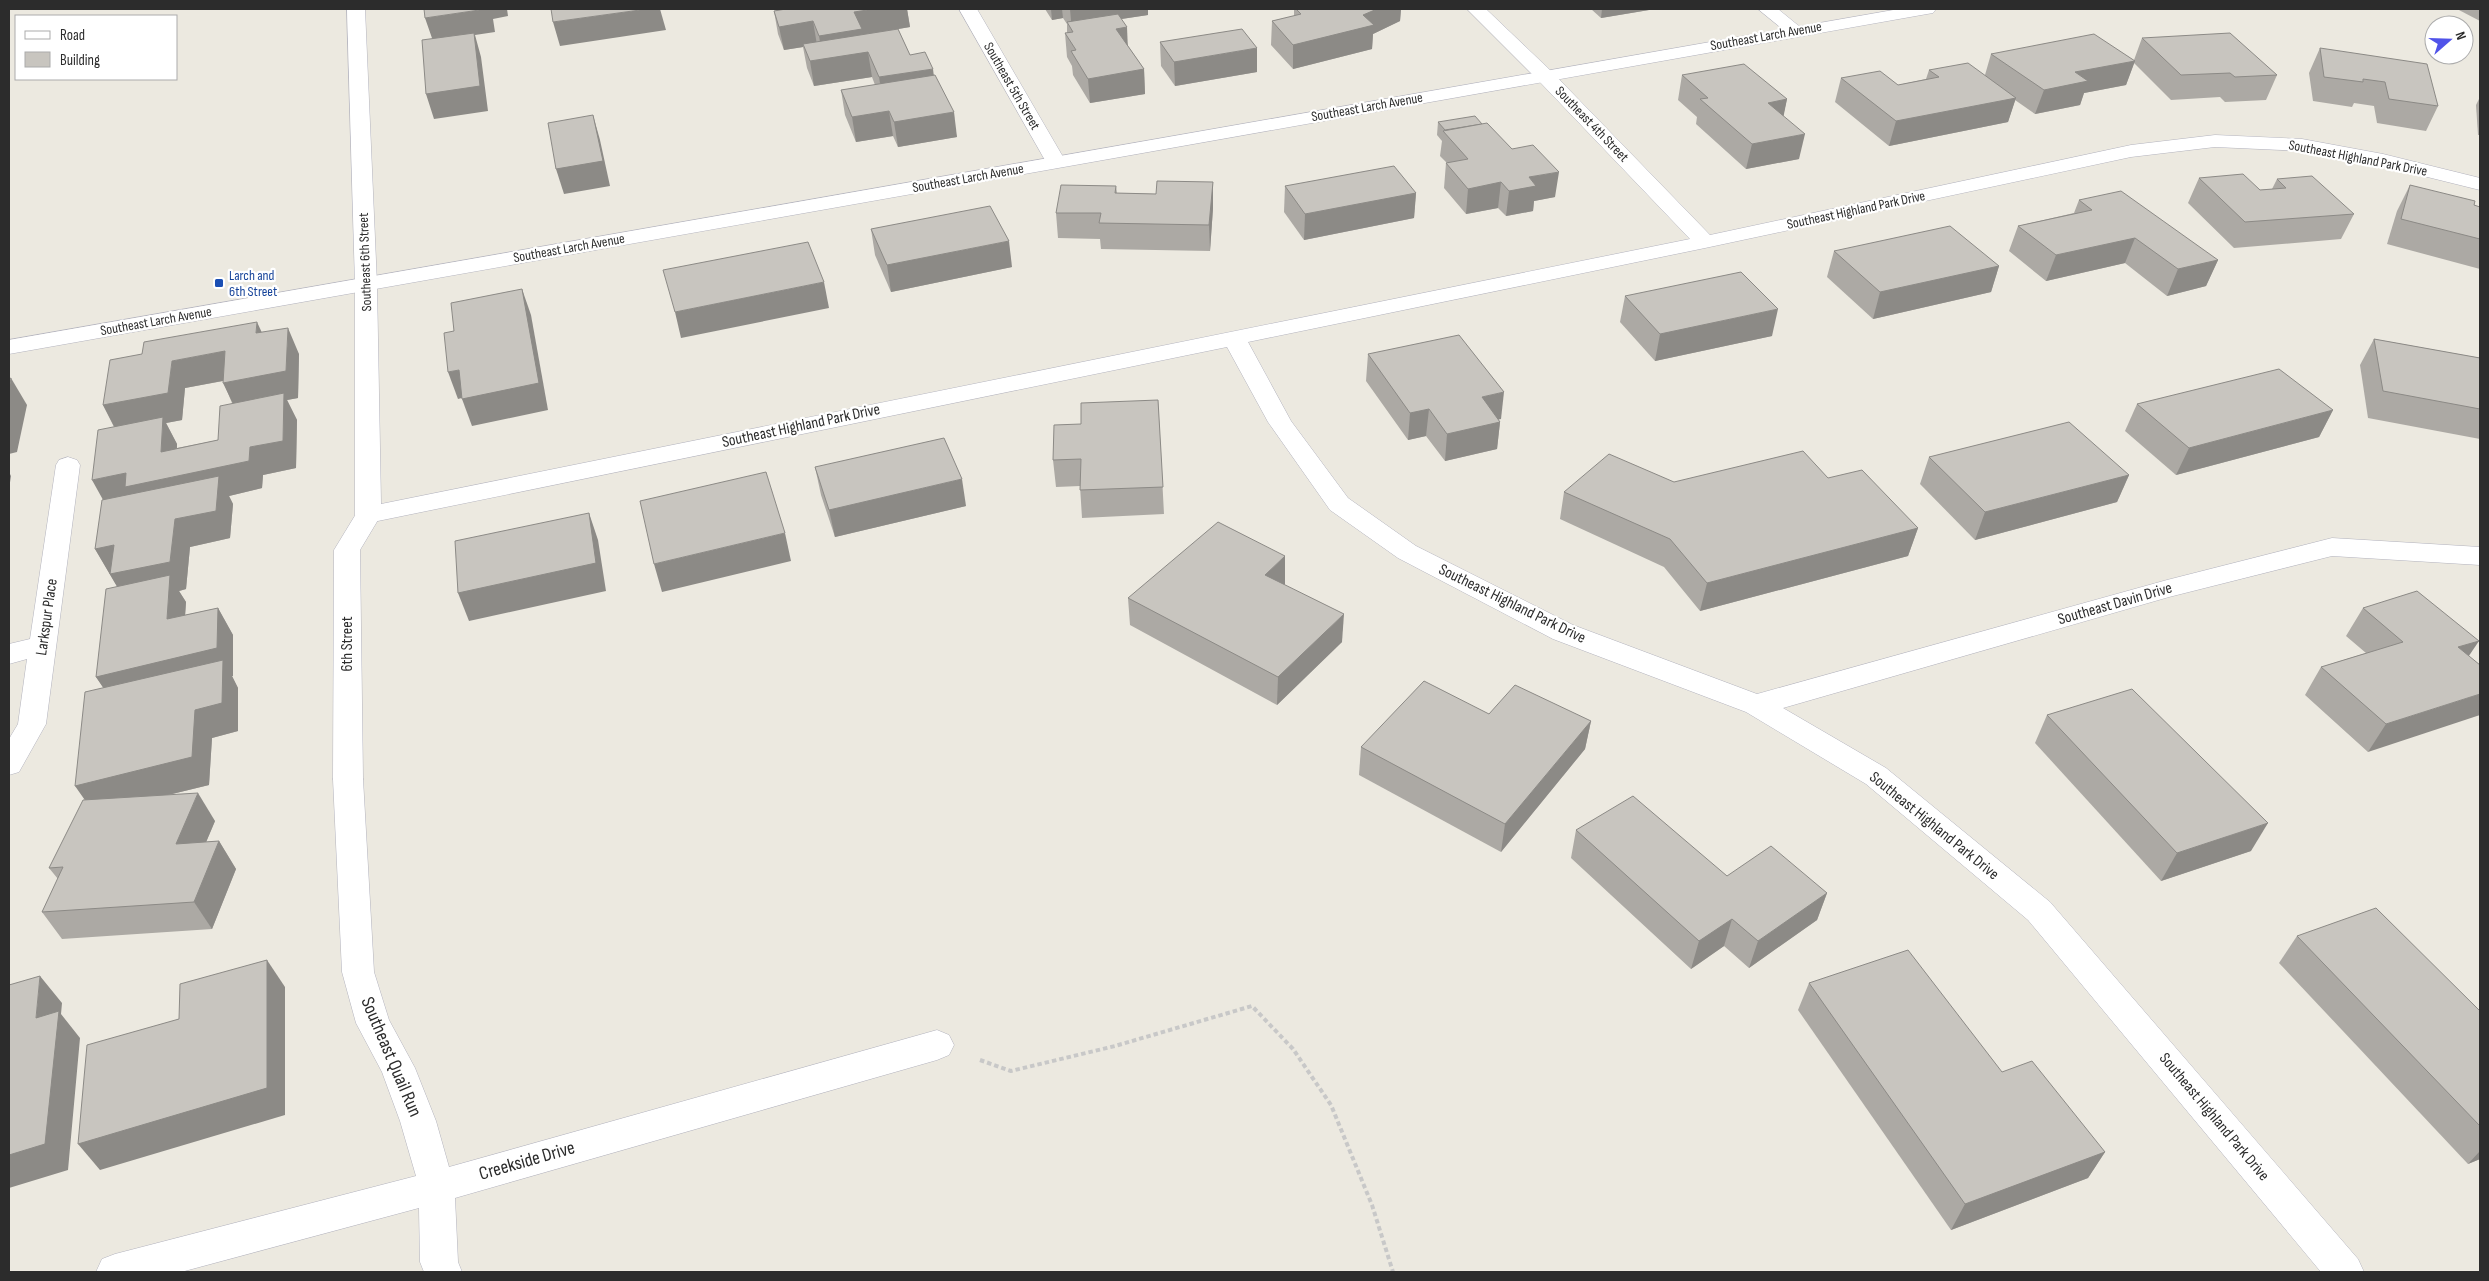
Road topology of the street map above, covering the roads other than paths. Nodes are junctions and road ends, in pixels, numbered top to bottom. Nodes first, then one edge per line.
1 (356, 9) edge
2 (968, 9) edge
3 (1476, 9) edge
4 (1767, 9) edge
5 (1927, 9) edge
6 (1796, 31) junction
7 (1544, 75) junction
8 (1056, 162) junction
9 (2480, 184) edge
10 (1705, 242) junction
11 (366, 284) junction
12 (1234, 338) junction
13 (9, 347) edge
14 (68, 465) dead end
15 (368, 514) junction
16 (2480, 556) edge
17 (42, 646) junction
18 (9, 654) edge
19 (1756, 705) junction
20 (9, 764) edge
21 (348, 779) joint
22 (937, 1045) road end
23 (437, 1186) junction
24 (115, 1272) edge
25 (443, 1272) edge
26 (2344, 1272) edge

1 - 11 street, Southeast 6th Street
2 - 8 street, Southeast 5th Street
3 - 7 street, Southeast 4th Street
4 - 6 street
5 - 6 street, Southeast Larch Avenue
6 - 7 street, Southeast Larch Avenue
7 - 8 street, Southeast Larch Avenue
7 - 10 street, Southeast 4th Street
8 - 11 street, Southeast Larch Avenue
9 - 10 street, Southeast Highland Park Drive
10 - 12 street, Southeast Highland Park Drive
11 - 13 street, Southeast Larch Avenue
11 - 15 street, Southeast 6th Street
12 - 15 street, Southeast Highland Park Drive
12 - 19 street, Southeast Highland Park Drive
14 - 17 street, Larkspur Place
15 - 21 street, 6th Street
16 - 19 street, Southeast Davin Drive
17 - 18 street
17 - 20 street, Larkspur Place
19 - 26 street, Southeast Highland Park Drive
21 - 23 street, Southeast Quail Run
22 - 23 street, Creekside Drive
23 - 24 street, Creekside Drive
23 - 25 street, Southeast Quail Run

